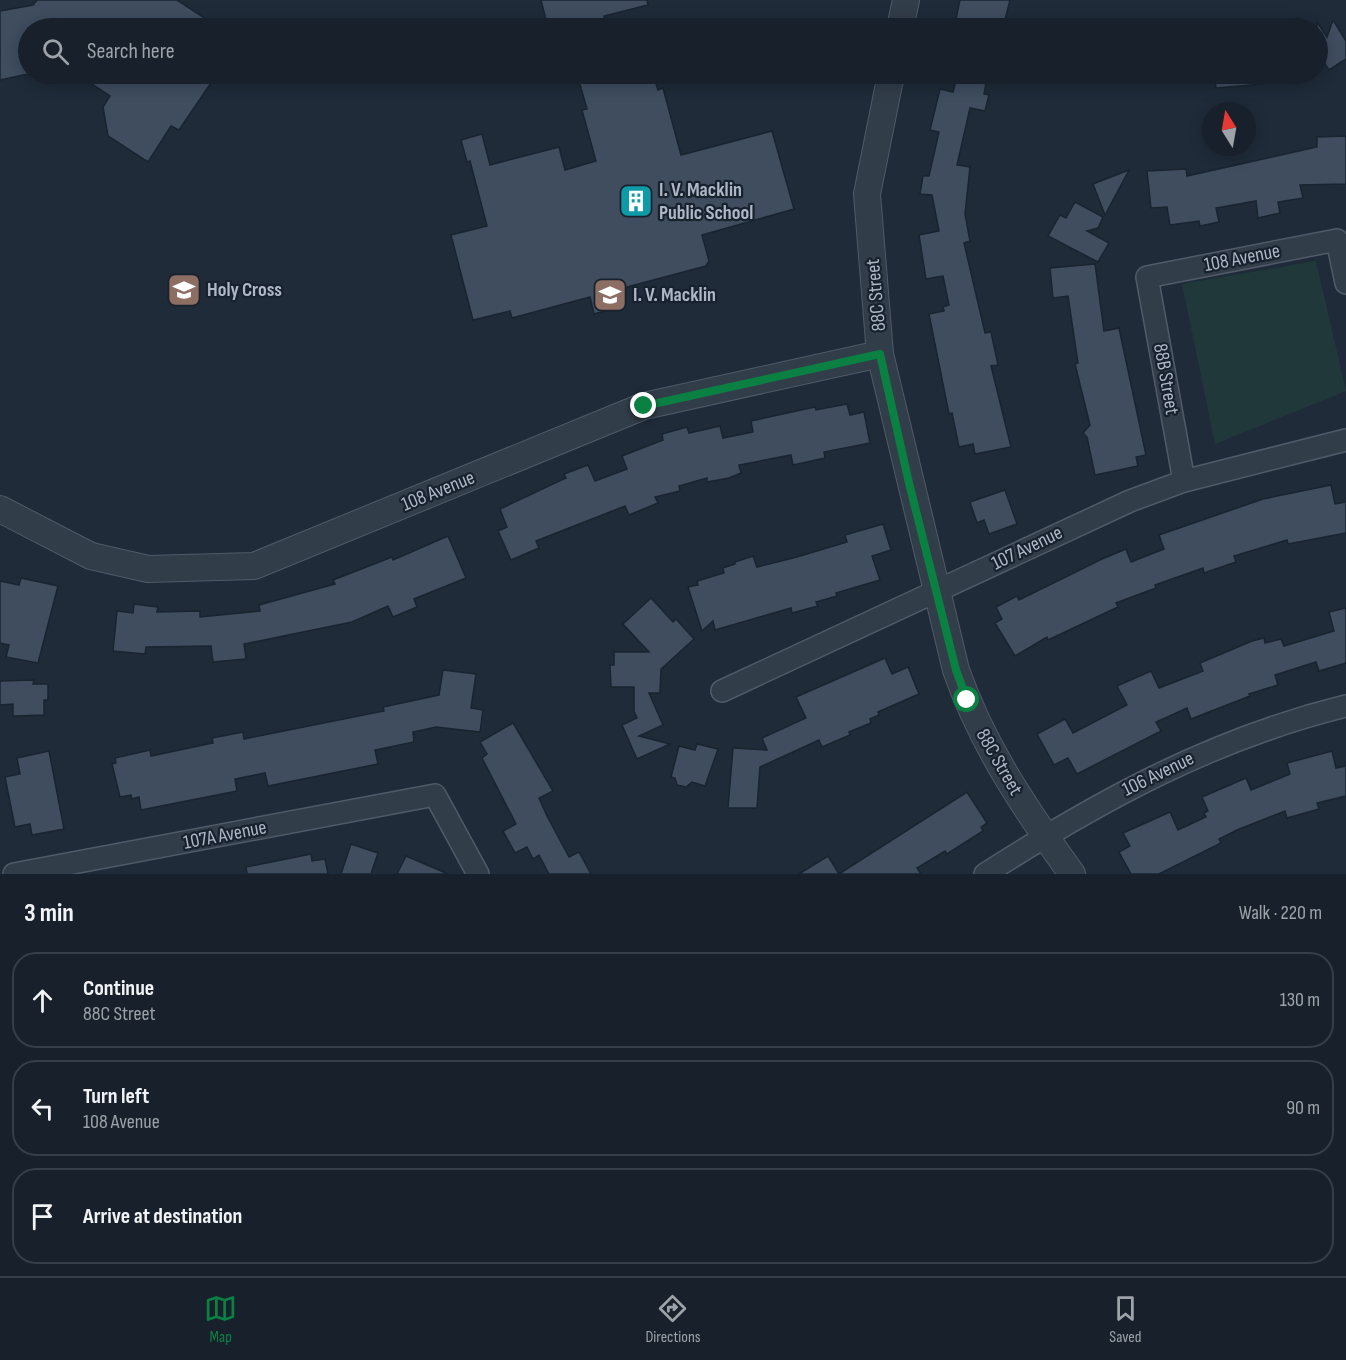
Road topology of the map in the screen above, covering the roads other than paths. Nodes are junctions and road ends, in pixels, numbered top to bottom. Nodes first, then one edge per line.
1 (906, 0) edge
2 (902, 18) edge
3 (889, 84) edge
4 (1147, 277) joint
5 (1346, 283) edge
6 (880, 354) junction
7 (1346, 440) edge
8 (1185, 481) junction
9 (0, 509) edge
10 (937, 592) junction
11 (722, 691) dead end
12 (1346, 706) edge
13 (1045, 836) junction
14 (14, 874) edge
15 (478, 874) edge
16 (985, 874) edge
17 (1072, 874) edge

1 - 2 street
3 - 6 street, 88C Street
4 - 5 street, 108 Avenue
4 - 8 street, 88B Street
6 - 9 street, 108 Avenue
6 - 10 street, 88C Street
7 - 8 street, 107 Avenue
8 - 10 street, 107 Avenue
10 - 11 street, 107 Avenue
10 - 13 street, 88C Street
12 - 13 street, 106 Avenue
13 - 16 street, 106 Avenue
13 - 17 street, 88C Street
14 - 15 street, 107A Avenue

